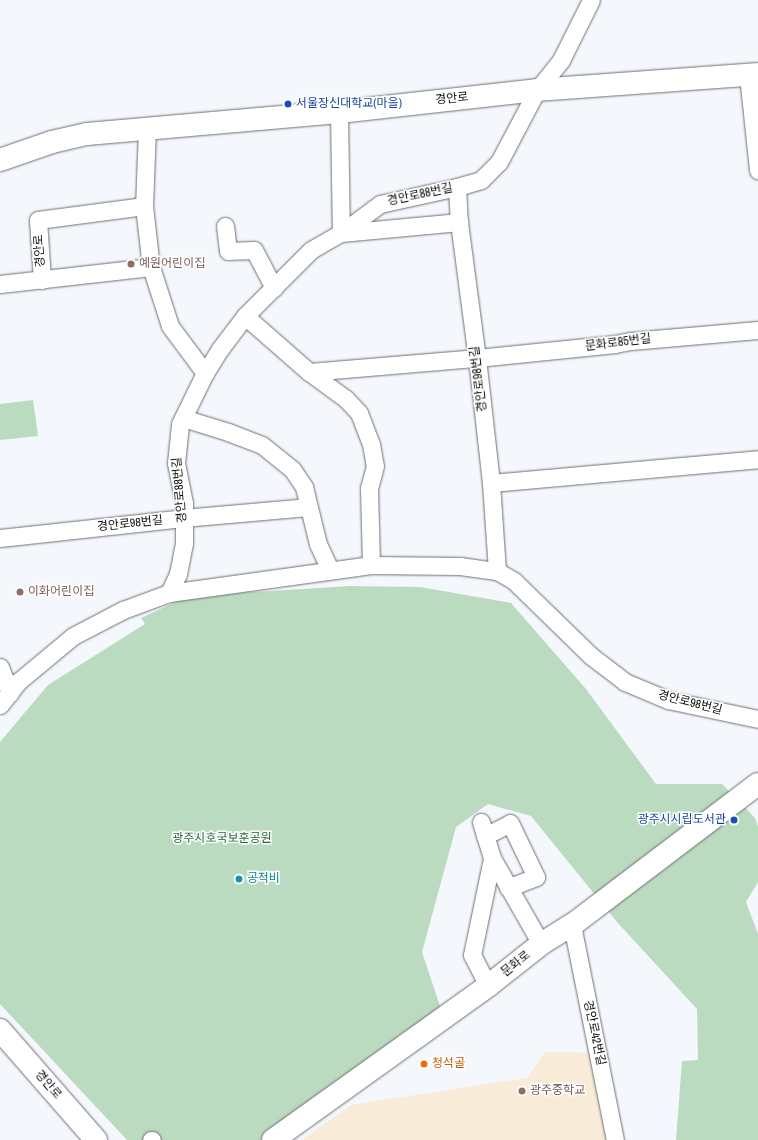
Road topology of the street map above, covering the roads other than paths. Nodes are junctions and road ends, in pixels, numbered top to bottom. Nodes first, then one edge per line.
1 (591, 0) edge
2 (753, 74) edge
3 (537, 90) junction
4 (339, 112) junction
5 (147, 129) junction
6 (0, 160) edge
7 (758, 170) edge
8 (457, 187) junction
9 (144, 206) junction
10 (459, 222) junction
11 (226, 226) dead end
12 (341, 233) junction
13 (152, 267) junction
14 (42, 280) junction
15 (0, 284) edge
16 (274, 288) junction
17 (245, 316) junction
18 (758, 330) edge
19 (478, 358) junction
20 (205, 372) junction
21 (310, 372) junction
22 (183, 418) junction
23 (758, 459) edge
24 (491, 482) junction
25 (309, 507) junction
26 (183, 518) junction
27 (0, 538) edge
28 (371, 565) junction
29 (330, 570) junction
30 (497, 571) junction
31 (169, 594) junction
32 (0, 667) edge
33 (5, 699) edge
34 (758, 720) edge
35 (758, 784) edge
36 (492, 858) junction
37 (508, 888) junction
38 (572, 925) junction
39 (541, 944) junction
40 (488, 986) junction
41 (0, 1030) edge
42 (96, 1140) edge
43 (272, 1140) edge
44 (615, 1140) edge

1 - 3 street, 경안로88번길
2 - 3 street, 경안로
2 - 7 street
3 - 4 street, 경안로
3 - 8 street, 경안로88번길
4 - 5 street, 경안로
4 - 12 street
5 - 6 street, 경안로
5 - 9 street
8 - 10 street, 경안로98번길
8 - 12 street, 경안로88번길
9 - 13 street
9 - 14 street, 경안로
10 - 12 street
10 - 19 street, 경안로98번길
11 - 16 street
12 - 16 street, 경안로88번길
13 - 14 street, 경안로
13 - 20 street
14 - 15 street
16 - 17 street, 경안로88번길
17 - 20 street, 경안로88번길
17 - 21 street
18 - 19 street, 문화로85번길
19 - 21 street, 문화로85번길
19 - 24 street, 경안로98번길
20 - 22 street, 경안로88번길
21 - 28 street
22 - 25 street
22 - 26 street, 경안로88번길
23 - 24 street
24 - 30 street, 경안로98번길
25 - 26 street, 경안로98번길
25 - 29 street
26 - 27 street, 경안로98번길
26 - 31 street, 경안로88번길
28 - 29 street, 경안로98번길
28 - 30 street, 경안로98번길
29 - 31 street, 경안로98번길
30 - 34 street, 경안로98번길
31 - 33 street
32 - 33 street
35 - 38 street, 문화로
36 - 37 street
36 - 37 street
36 - 40 street
37 - 39 street
38 - 39 street, 문화로
38 - 44 street, 경안로42번길
39 - 40 street, 문화로
40 - 43 street, 문화로
41 - 42 street, 경안로

